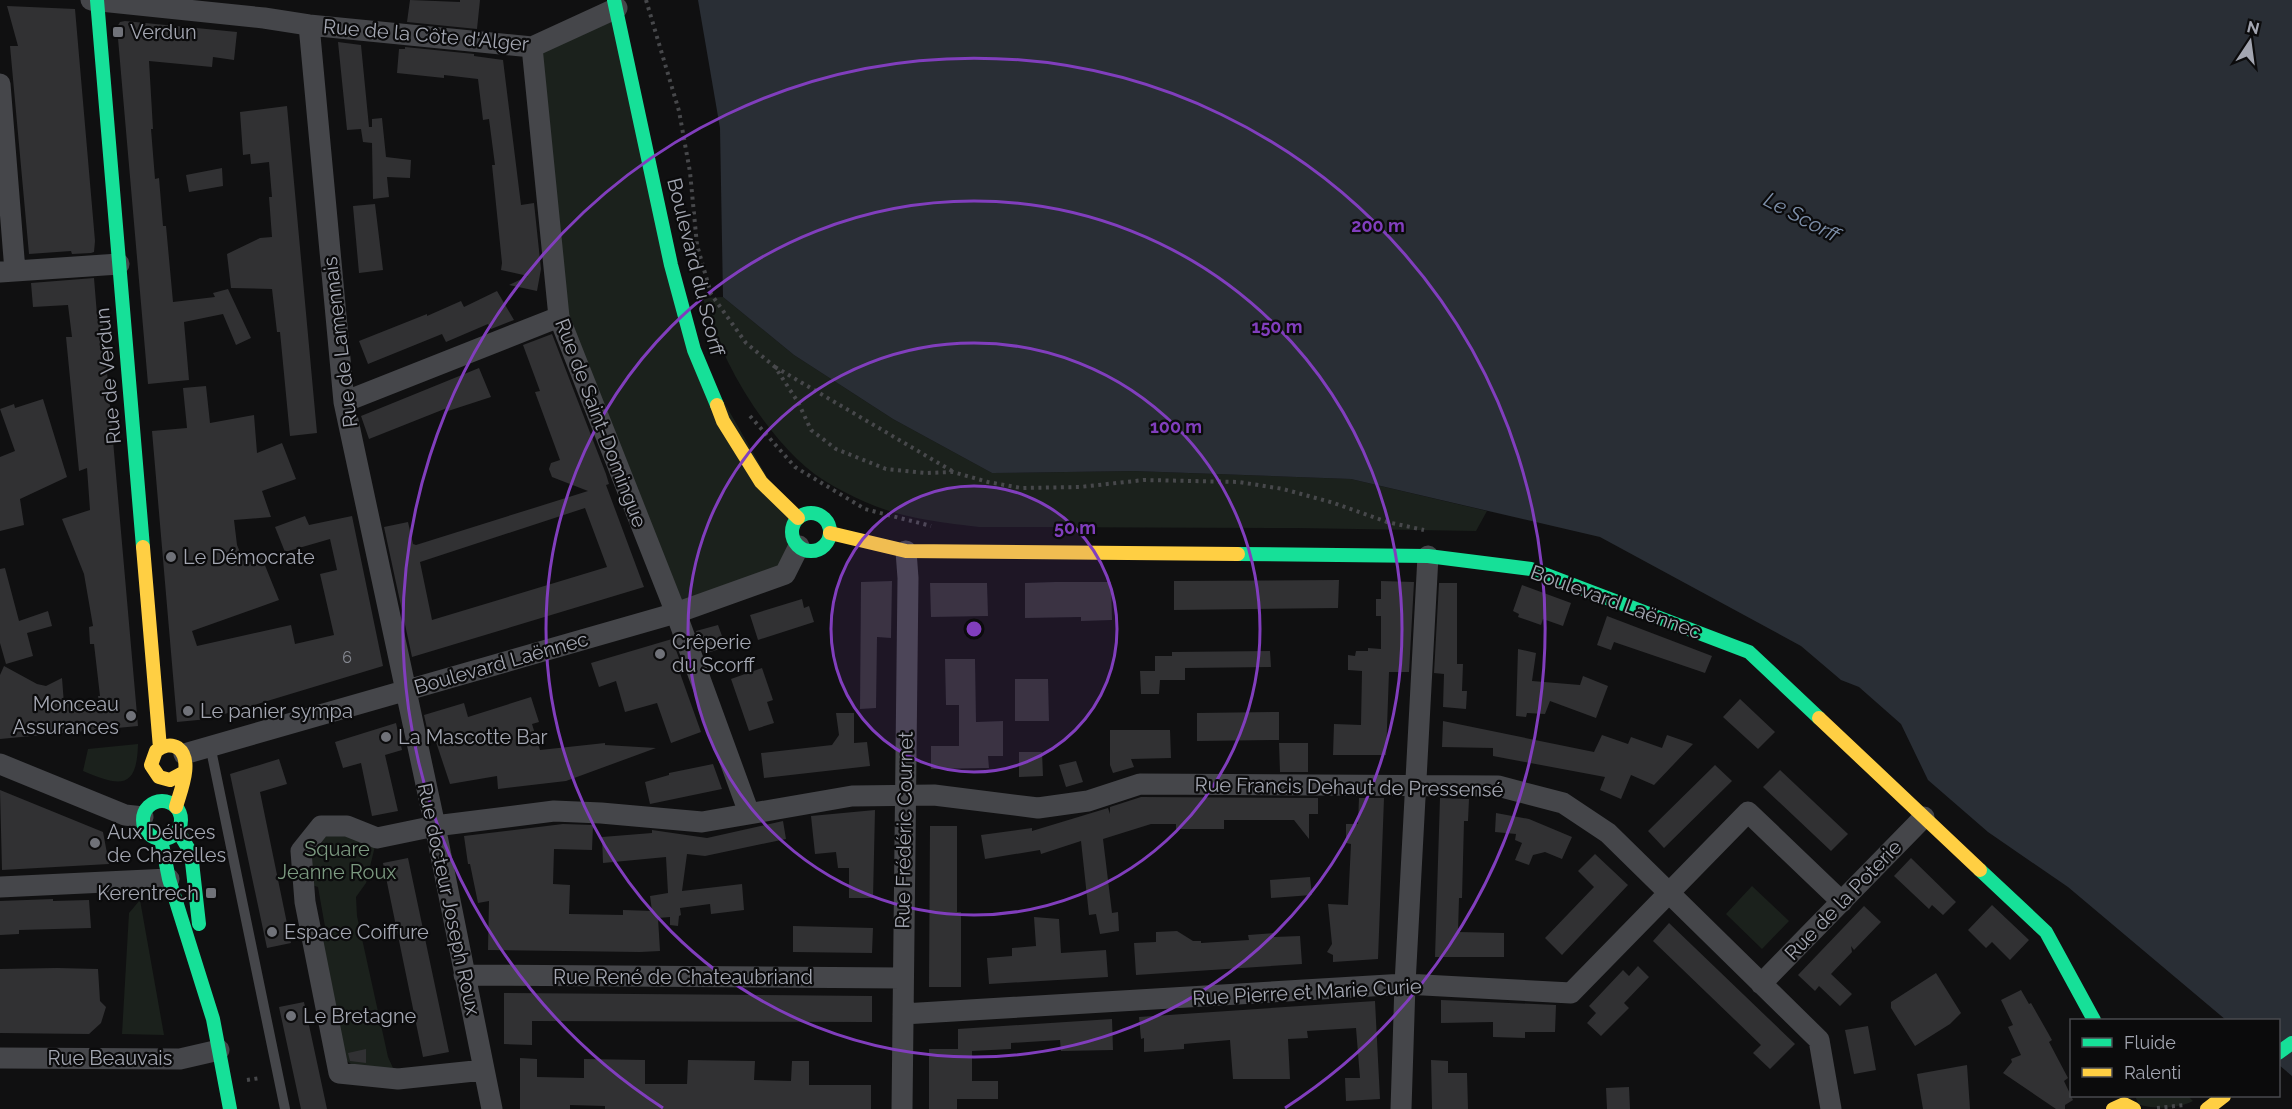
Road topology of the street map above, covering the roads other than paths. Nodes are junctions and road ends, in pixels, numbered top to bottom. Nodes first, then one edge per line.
1 (95, 0) edge
2 (616, 4) edge
3 (262, 9) edge
4 (309, 25) junction
5 (532, 47) junction
6 (0, 84) edge
7 (119, 264) junction
8 (8, 271) edge
9 (559, 317) junction
10 (344, 402) junction
11 (798, 518) junction
12 (830, 534) junction
13 (799, 546) junction
14 (906, 551) junction
15 (1428, 556) junction
16 (676, 614) junction
17 (404, 690) junction
18 (210, 746) junction
19 (160, 748) junction
20 (0, 764) edge
21 (184, 764) junction
22 (155, 774) junction
23 (1415, 785) junction
24 (904, 796) junction
25 (176, 807) junction
26 (144, 813) junction
27 (749, 813) junction
28 (1924, 817) junction
29 (435, 826) junction
30 (178, 831) junction
31 (161, 839) junction
32 (170, 879) junction
33 (0, 887) edge
34 (1669, 893) junction
35 (1842, 902) junction
36 (464, 975) junction
37 (902, 978) junction
38 (1405, 984) junction
39 (1761, 984) junction
40 (903, 1014) junction
41 (213, 1019) junction
42 (2093, 1019) edge
43 (219, 1050) junction
44 (0, 1058) edge
45 (484, 1070) junction
46 (2222, 1097) edge
47 (2129, 1103) edge
48 (2209, 1107) edge
49 (230, 1109) edge
50 (285, 1109) edge
51 (492, 1109) edge
52 (902, 1109) edge
53 (1401, 1109) edge
54 (1831, 1109) edge
55 (2111, 1109) edge

1 - 3 street, Rue de la Côte d'Alger
1 - 7 main road, Rue de Verdun
2 - 5 street, Rue de la Côte d'Alger
2 - 11 main road, Boulevard du Scorff
3 - 4 street, Rue de la Côte d'Alger
4 - 5 street, Rue de la Côte d'Alger
4 - 10 street, Rue de Lamennais
5 - 9 street, Rue de Saint-Domingue
6 - 8 street
7 - 8 street
7 - 19 main road, Rue de Verdun
9 - 10 street
9 - 16 street, Rue de Saint-Domingue
10 - 17 street, Rue de Lamennais
11 - 12 main road
11 - 13 main road
12 - 13 main road
12 - 14 main road, Boulevard Laënnec
13 - 16 street, Boulevard Laënnec
14 - 15 main road, Boulevard Laënnec
14 - 24 street, Rue Frédéric Cournet
15 - 23 street
15 - 28 main road, Boulevard Laënnec
16 - 17 street, Boulevard Laënnec
16 - 27 street, Rue de Saint-Domingue
17 - 18 street, Boulevard Laënnec
17 - 29 street, Rue docteur Joseph Roux
18 - 21 street, Boulevard Laënnec
18 - 50 lane
19 - 21 main road
19 - 22 main road
20 - 26 street
21 - 22 main road
21 - 25 main road
22 - 26 main road
23 - 24 street, Rue Francis Dehaut de Pressensé
23 - 34 street, Rue Francis Dehaut de Pressensé
23 - 38 street
24 - 27 street, Rue Francis Dehaut de Pressensé
24 - 37 street, Rue Frédéric Cournet
25 - 26 main road
25 - 30 main road
26 - 31 main road
27 - 29 street, Rue Francis Dehaut de Pressensé
28 - 35 street, Rue de la Poterie
28 - 42 main road, Boulevard Laënnec
29 - 36 street, Rue docteur Joseph Roux
29 - 45 street
30 - 31 main road
30 - 41 main road
31 - 32 main road
32 - 33 street
32 - 41 main road
34 - 35 street, Rue Pierre et Marie Curie
34 - 38 street, Rue Pierre et Marie Curie
34 - 39 street, Rue Francis Dehaut de Pressensé
35 - 39 street, Rue de la Poterie
36 - 37 street, Rue René de Chateaubriand
36 - 45 street, Rue docteur Joseph Roux
37 - 40 street, Rue Frédéric Cournet
38 - 40 street, Rue Pierre et Marie Curie
38 - 53 street
39 - 54 street, Rue Francis Dehaut de Pressensé
40 - 52 street, Rue Frédéric Cournet
41 - 43 main road
43 - 44 street, Rue Beauvais
43 - 49 main road
45 - 51 street, Rue docteur Joseph Roux
46 - 48 main road
47 - 55 main road

